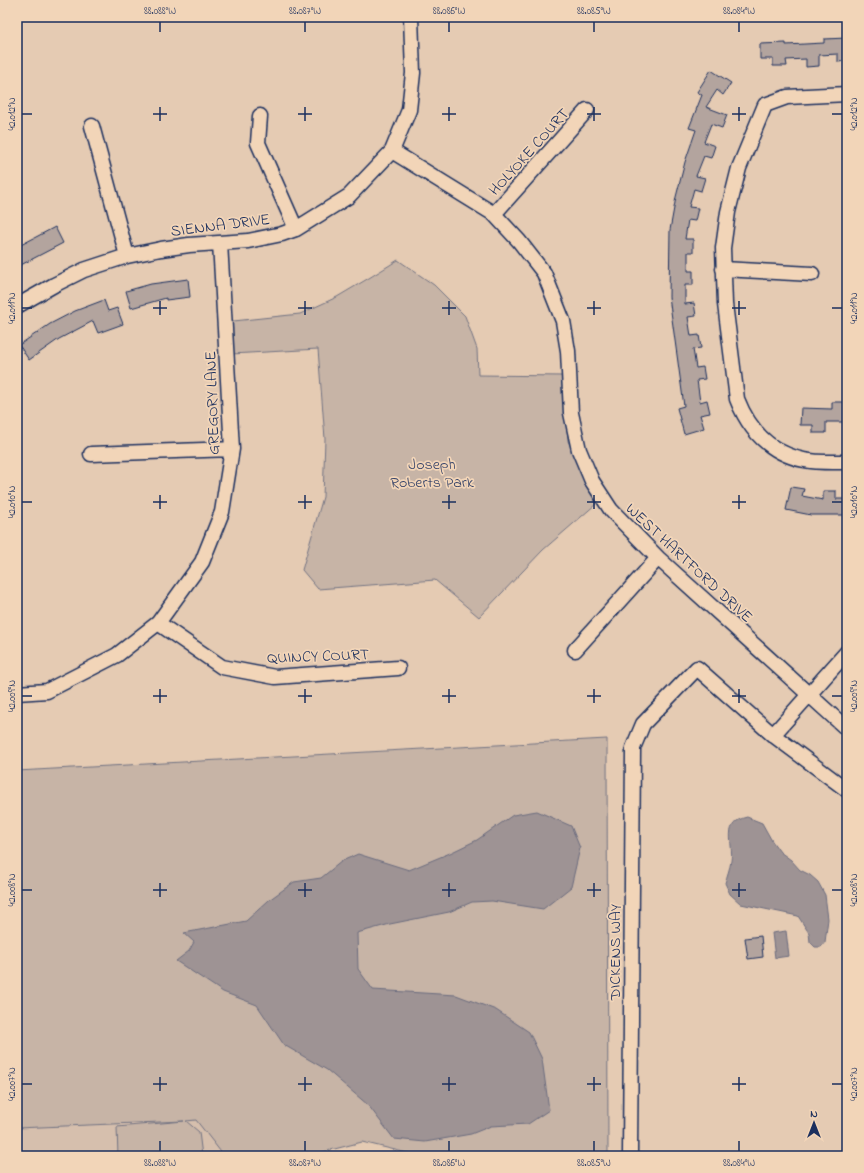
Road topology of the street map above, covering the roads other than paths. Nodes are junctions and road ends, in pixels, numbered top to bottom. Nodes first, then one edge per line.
1 (411, 17) edge
2 (847, 94) edge
3 (587, 110) dead end
4 (260, 116) dead end
5 (92, 126) dead end
6 (392, 151) junction
7 (494, 214) junction
8 (296, 229) junction
9 (220, 243) junction
10 (127, 256) junction
11 (723, 269) junction
12 (812, 274) dead end
13 (17, 306) edge
14 (232, 449) junction
15 (91, 454) dead end
16 (847, 462) edge
17 (658, 558) junction
18 (158, 623) junction
19 (575, 650) dead end
20 (847, 652) edge
21 (398, 668) dead end
22 (17, 693) edge
23 (809, 694) junction
24 (847, 729) edge
25 (773, 736) junction
26 (847, 790) edge
27 (630, 1156) edge

1 - 6 street, SIENNA DRIVE
2 - 11 street
3 - 7 street, HOLYOKE COURT
4 - 8 street
5 - 10 street
6 - 7 street, WEST HARTFORD DRIVE
6 - 8 street, SIENNA DRIVE
7 - 17 street, WEST HARTFORD DRIVE
8 - 9 street, SIENNA DRIVE
9 - 10 street, SIENNA DRIVE
9 - 14 street, GREGORY LANE
10 - 13 street, SIENNA DRIVE
11 - 12 street
11 - 16 street
14 - 15 street
14 - 18 street, GREGORY LANE
17 - 19 street
17 - 23 street, WEST HARTFORD DRIVE
18 - 21 street, QUINCY COURT
18 - 22 street, GREGORY LANE
20 - 23 street
23 - 24 street, WEST HARTFORD DRIVE
23 - 25 street
25 - 26 street
25 - 27 street, DICKENS WAY

